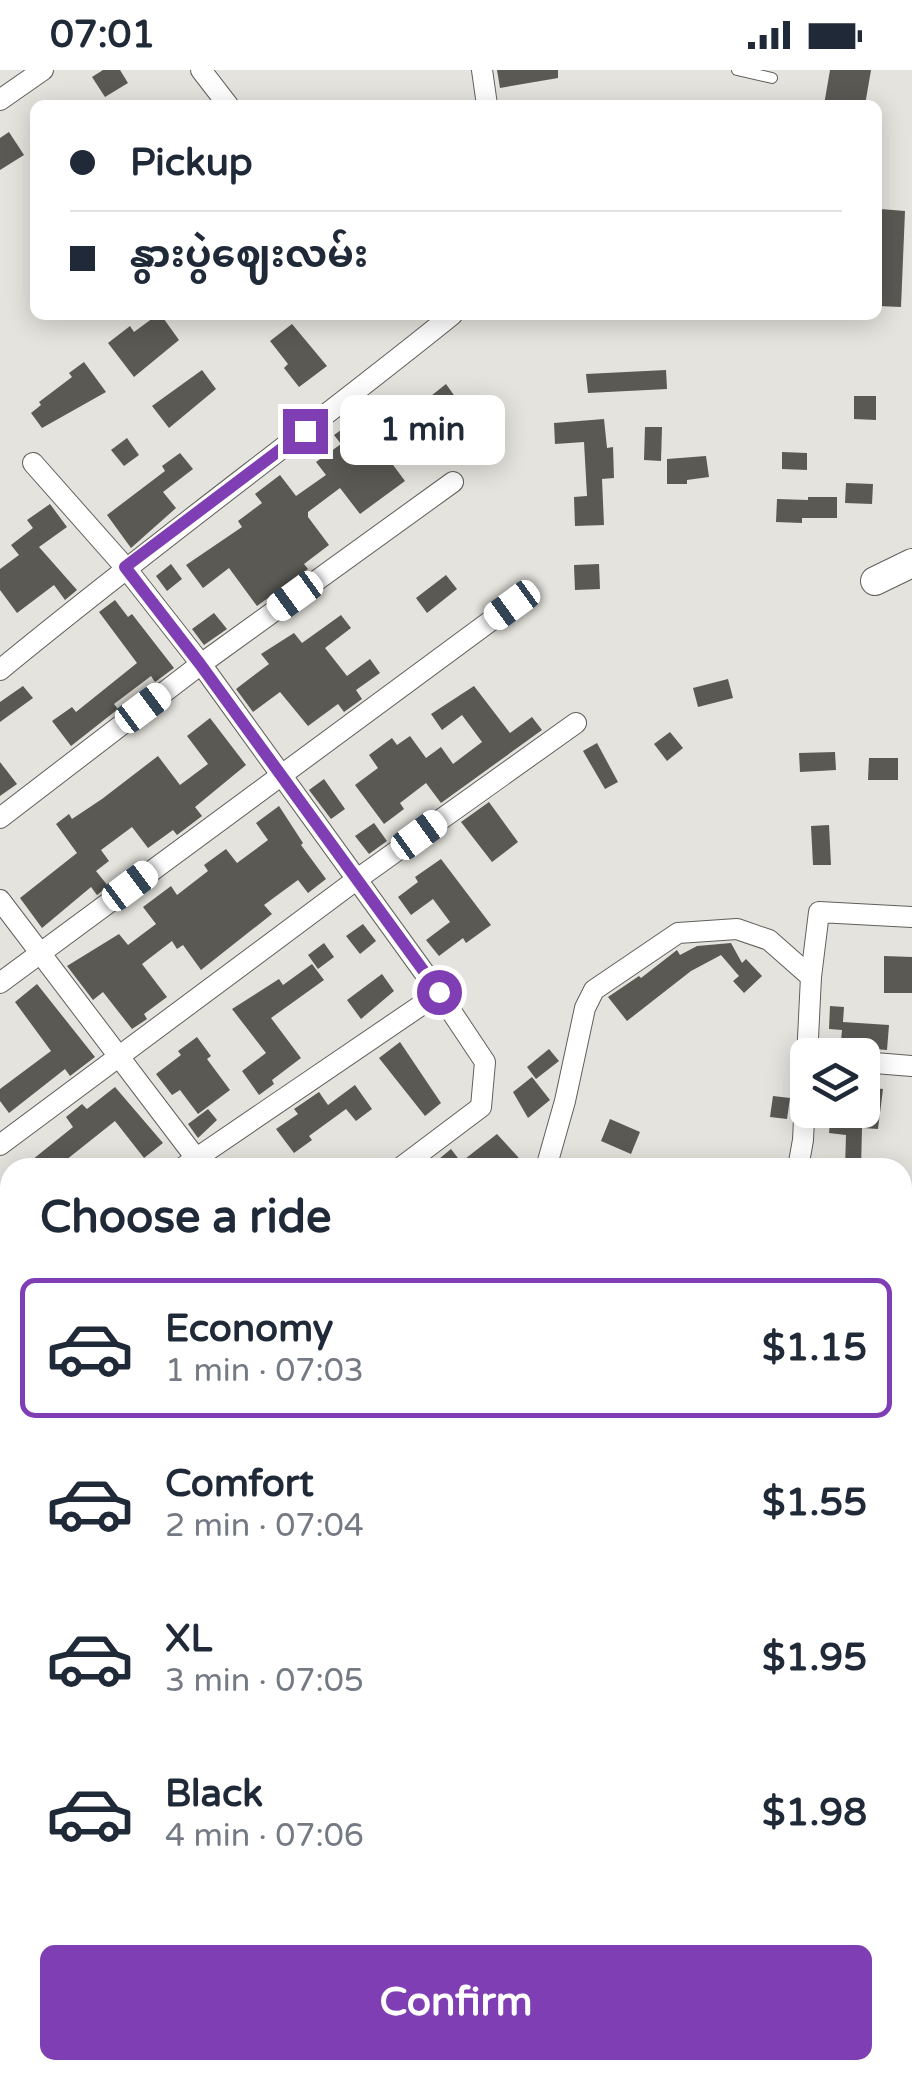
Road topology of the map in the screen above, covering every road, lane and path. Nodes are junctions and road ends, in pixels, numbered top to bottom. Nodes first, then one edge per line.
1 (43, 70) edge
2 (201, 70) edge
3 (482, 70) edge
4 (738, 70) edge
5 (772, 78) dead end
6 (0, 100) edge
7 (224, 100) edge
8 (486, 100) edge
9 (446, 320) edge
10 (34, 464) dead end
11 (453, 482) dead end
12 (912, 563) edge
13 (125, 567) junction
14 (875, 581) dead end
15 (512, 605) dead end
16 (200, 664) junction
17 (0, 670) edge
18 (576, 722) dead end
19 (280, 774) junction
20 (0, 818) edge
21 (356, 880) junction
22 (0, 900) edge
23 (912, 917) edge
24 (41, 954) junction
25 (811, 977) junction
26 (0, 983) edge
27 (439, 992) junction
28 (808, 1038) edge
29 (122, 1056) junction
30 (880, 1063) edge
31 (912, 1066) edge
32 (801, 1128) edge
33 (0, 1145) edge
34 (190, 1158) edge
35 (203, 1158) edge
36 (413, 1158) edge
37 (549, 1158) edge
38 (799, 1158) edge

1 - 6 street
2 - 7 street
3 - 8 street
4 - 5 lane
9 - 13 street
10 - 13 street
11 - 16 street
12 - 14 street
13 - 16 street
13 - 17 street
15 - 19 street
16 - 19 street
16 - 20 street
18 - 21 street
19 - 21 street
19 - 24 street
21 - 27 street
21 - 29 street
22 - 24 street
23 - 25 street
24 - 26 street
24 - 29 street
25 - 28 street
25 - 37 street
27 - 35 street
27 - 36 street
29 - 33 street
29 - 34 street
30 - 31 street
32 - 38 street

